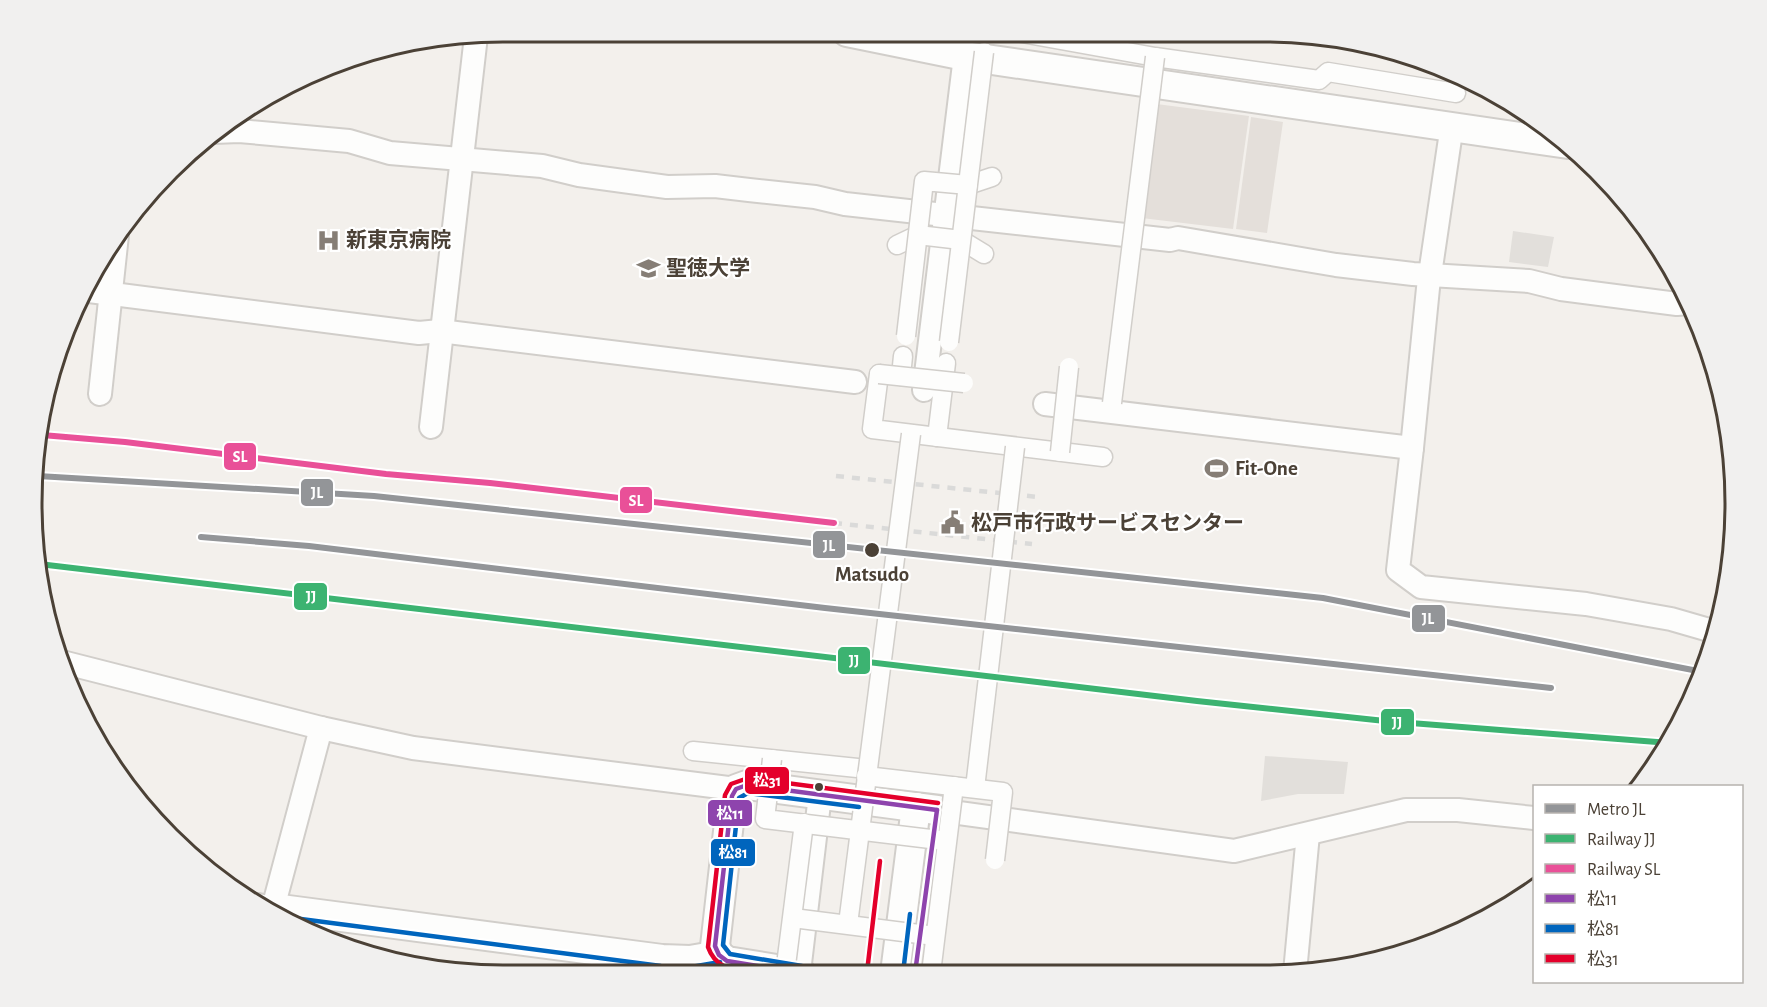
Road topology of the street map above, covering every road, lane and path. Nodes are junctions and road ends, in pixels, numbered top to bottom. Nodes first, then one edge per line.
1 (905, 42) edge
2 (1072, 42) edge
3 (475, 43) edge
4 (974, 54) junction
5 (1155, 57) junction
6 (1456, 93) dead end
7 (1452, 125) junction
8 (231, 131) edge
9 (1549, 141) edge
10 (462, 158) junction
11 (992, 177) dead end
12 (968, 185) junction
13 (944, 216) junction
14 (918, 235) junction
15 (961, 240) junction
16 (897, 245) dead end
17 (984, 254) dead end
18 (115, 255) edge
19 (1430, 274) junction
20 (94, 292) edge
21 (111, 294) junction
22 (1679, 304) edge
23 (440, 331) junction
24 (906, 336) dead end
25 (949, 342) dead end
26 (903, 356) dead end
27 (1069, 367) dead end
28 (945, 372) junction
29 (901, 376) junction
30 (855, 382) dead end
31 (964, 383) dead end
32 (924, 390) dead end
33 (100, 394) dead end
34 (1056, 401) junction
35 (431, 426) dead end
36 (911, 434) junction
37 (937, 437) junction
38 (1015, 447) junction
39 (1412, 448) junction
40 (1060, 452) junction
41 (1103, 457) dead end
42 (1707, 629) edge
43 (71, 664) edge
44 (321, 728) junction
45 (693, 751) dead end
46 (772, 759) junction
47 (866, 773) junction
48 (954, 786) junction
49 (975, 788) junction
50 (736, 789) junction
51 (820, 795) junction
52 (927, 808) junction
53 (1533, 818) edge
54 (804, 823) junction
55 (860, 830) junction
56 (1308, 834) junction
57 (947, 842) junction
58 (995, 860) dead end
59 (270, 901) edge
60 (290, 912) edge
61 (793, 918) junction
62 (848, 924) junction
63 (935, 936) junction
64 (719, 955) junction
65 (1296, 964) edge
66 (654, 965) edge
67 (666, 965) edge
68 (748, 965) edge
69 (795, 965) edge
70 (796, 965) edge
71 (897, 965) edge
72 (932, 965) edge

1 - 4 street
2 - 5 street
3 - 10 street
4 - 7 street
4 - 12 street, bridge
4 - 13 street
5 - 6 street
5 - 34 street, bridge
7 - 9 street
7 - 19 street
8 - 10 street
10 - 13 street
10 - 23 street
11 - 12 street
12 - 14 street, bridge
12 - 15 street, bridge
13 - 19 street
13 - 32 street
14 - 15 street, bridge
14 - 16 street
14 - 24 street, bridge
15 - 17 street
15 - 25 street, bridge
18 - 21 street
19 - 22 street
19 - 39 street
20 - 21 street
21 - 23 street
21 - 33 street
23 - 30 street
23 - 35 street
26 - 29 street
27 - 34 street, bridge
28 - 29 street, bridge
28 - 31 street, bridge
28 - 37 street
29 - 36 street, bridge
34 - 39 street
34 - 40 street, bridge
36 - 37 street
36 - 47 street, bridge
37 - 38 street
38 - 40 street
38 - 49 street, bridge
39 - 42 street
40 - 41 street
43 - 44 street
44 - 50 street
44 - 59 street
45 - 46 street
46 - 47 street
46 - 54 street, bridge
47 - 48 street, bridge
47 - 55 street, bridge
48 - 49 street, bridge
48 - 57 street, bridge
49 - 58 street, bridge
50 - 51 street
50 - 64 street
51 - 52 street
51 - 70 street
52 - 56 street
52 - 71 street
53 - 56 street
54 - 55 street, bridge
54 - 61 street, bridge
55 - 57 street, bridge
55 - 62 street, bridge
56 - 65 street
57 - 63 street, bridge
60 - 66 street
61 - 62 street, bridge
61 - 69 street, bridge
62 - 63 street, bridge
63 - 72 street, bridge
64 - 67 street
64 - 68 street

